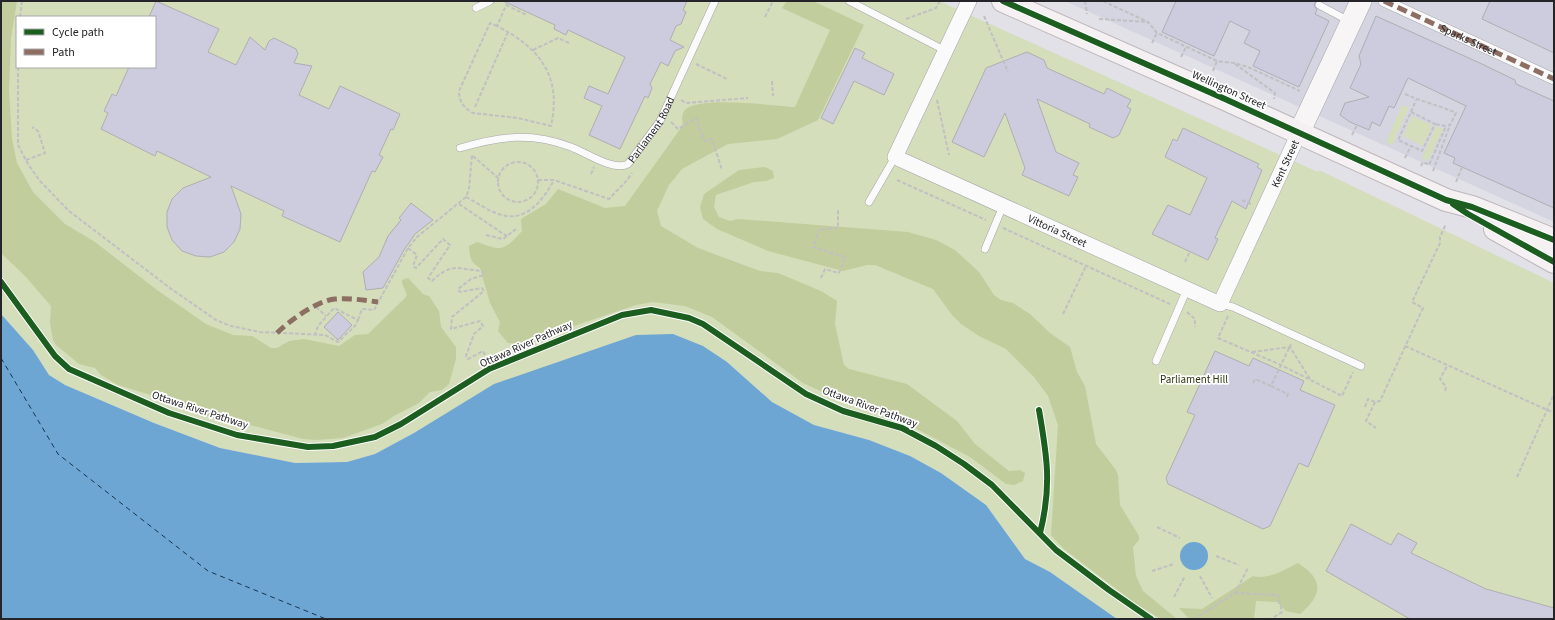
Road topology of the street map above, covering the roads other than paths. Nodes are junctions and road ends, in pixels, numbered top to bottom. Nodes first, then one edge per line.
1 (490, 1) edge
2 (715, 1) edge
3 (849, 1) edge
4 (969, 1) edge
5 (1004, 1) edge
6 (1361, 1) edge
7 (1384, 1) edge
8 (1319, 5) dead end
9 (476, 8) dead end
10 (1351, 22) junction
11 (946, 52) junction
12 (1554, 79) edge
13 (1298, 133) junction
14 (460, 148) dead end
15 (895, 157) junction
16 (1451, 191) junction
17 (869, 202) dead end
18 (1003, 206) junction
19 (1554, 240) edge
20 (985, 249) dead end
21 (1554, 262) edge
22 (1187, 289) junction
23 (1225, 309) junction
24 (1156, 360) dead end
25 (1361, 366) dead end

1 - 9 lane
2 - 14 lane, Parliament Road
3 - 11 lane
4 - 11 street
5 - 13 main road, Wellington Street
6 - 10 main road, Kent Street
7 - 12 street, Sparks Street
8 - 10 lane
10 - 13 main road, Kent Street
11 - 15 street
13 - 16 main road, Wellington Street
13 - 23 street, Kent Street
15 - 17 lane
15 - 18 street, Vittoria Street
16 - 19 main road, Wellington Street
16 - 21 main road, Wellington Street
18 - 20 lane
18 - 22 street, Vittoria Street
22 - 23 street, Vittoria Street
22 - 24 lane
23 - 25 lane

